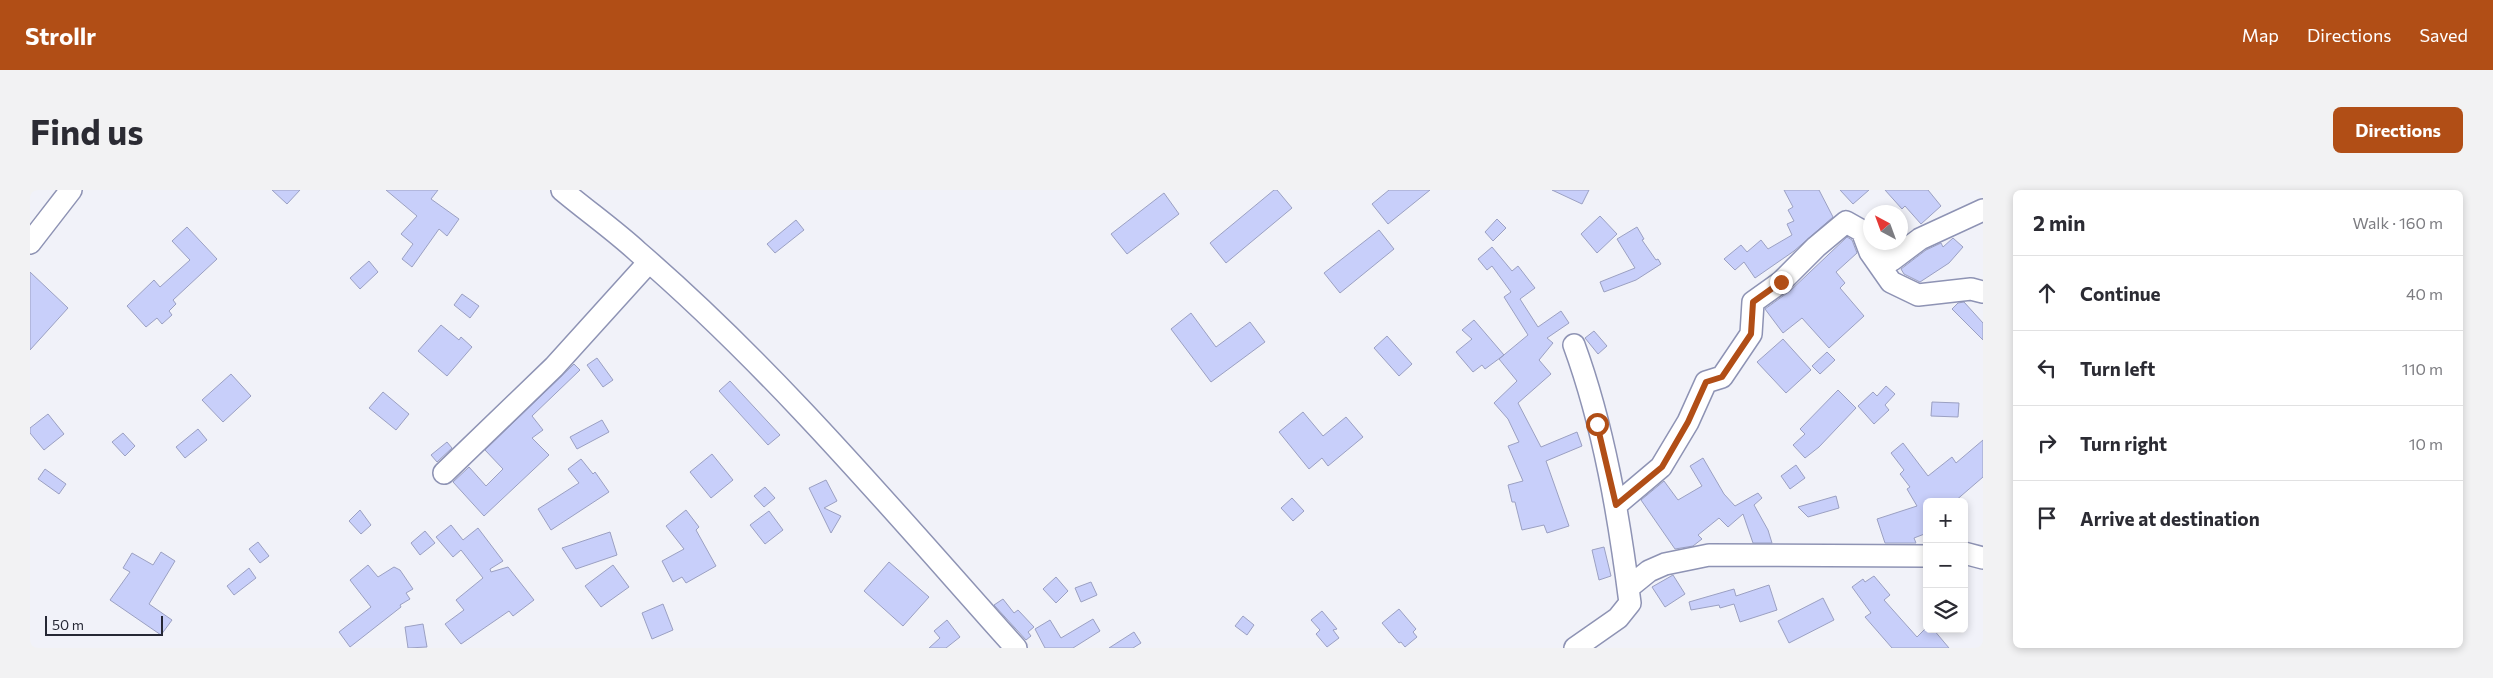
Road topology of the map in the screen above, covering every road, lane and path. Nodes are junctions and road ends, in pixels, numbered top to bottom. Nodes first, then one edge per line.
1 (71, 190) edge
2 (562, 190) edge
3 (1983, 210) edge
4 (30, 243) edge
5 (1870, 252) junction
6 (649, 262) junction
7 (1983, 292) edge
8 (1574, 345) dead end
9 (444, 474) dead end
10 (1616, 505) junction
11 (1968, 554) edge
12 (1923, 556) edge
13 (1983, 558) edge
14 (1628, 588) junction
15 (1016, 648) edge
16 (1575, 648) edge

1 - 4 street
2 - 6 street
3 - 5 street
5 - 7 street
5 - 10 street
6 - 9 street
6 - 15 street
8 - 10 street
10 - 14 street
11 - 13 street
12 - 14 street
14 - 16 street

